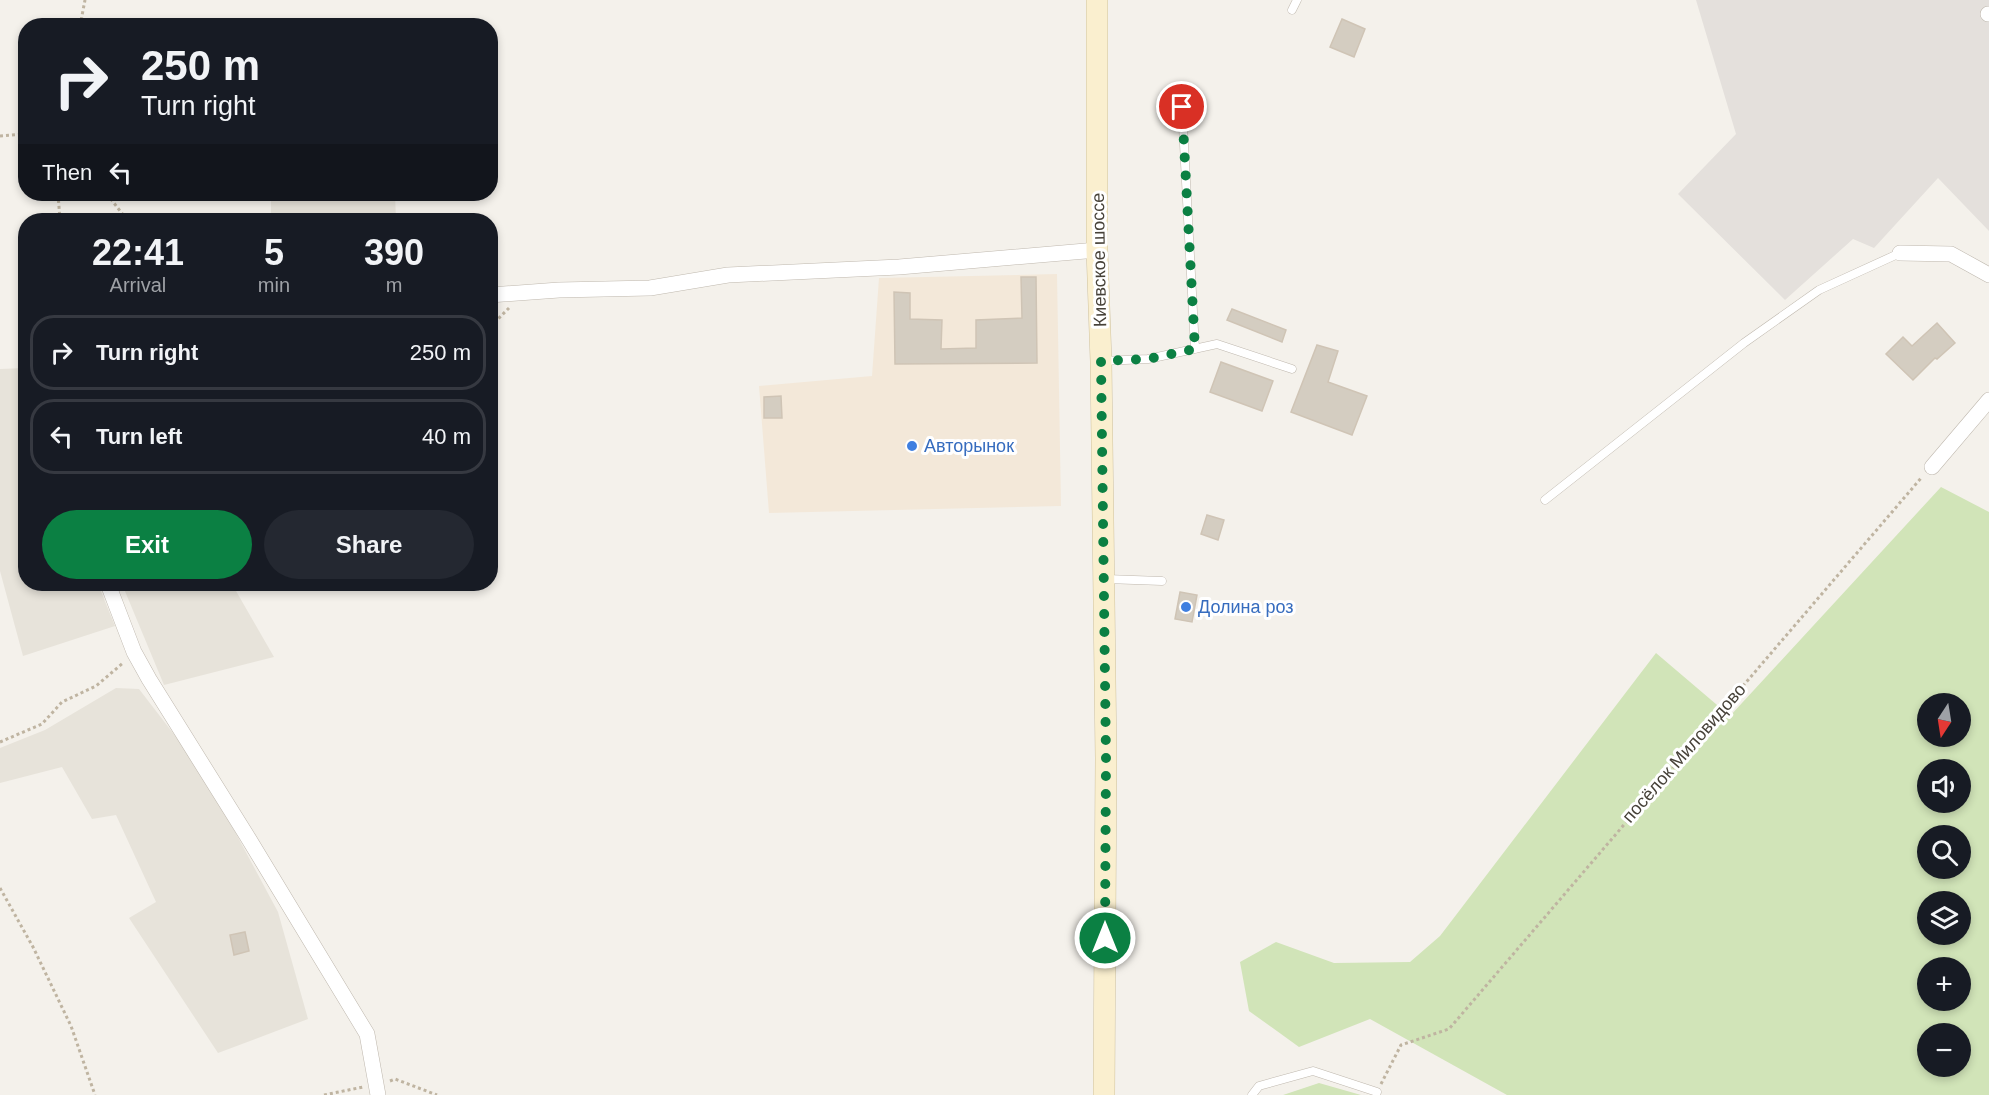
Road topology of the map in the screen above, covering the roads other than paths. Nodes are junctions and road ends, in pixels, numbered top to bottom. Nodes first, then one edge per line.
1 (1097, 0) edge
2 (1297, 0) edge
3 (1292, 10) dead end
4 (1182, 107) dead end
5 (1097, 250) junction
6 (1900, 253) joint
7 (1989, 275) edge
8 (498, 294) edge
9 (1195, 349) junction
10 (1101, 361) junction
11 (1292, 369) dead end
12 (1989, 400) edge
13 (1932, 467) road end
14 (1545, 500) dead end
15 (1104, 579) junction
16 (1162, 581) dead end
17 (111, 591) edge
18 (377, 1090) edge
19 (1377, 1092) road end
20 (1104, 1095) edge
21 (1252, 1095) edge

1 - 5 main road, Киевское шоссе
2 - 3 lane
4 - 9 lane
5 - 8 street
5 - 10 main road, Киевское шоссе
6 - 7 street
6 - 14 lane
9 - 10 lane
9 - 11 lane
10 - 15 main road, Киевское шоссе
12 - 13 street
15 - 16 lane
15 - 20 main road, Киевское шоссе
17 - 18 street
19 - 21 lane

